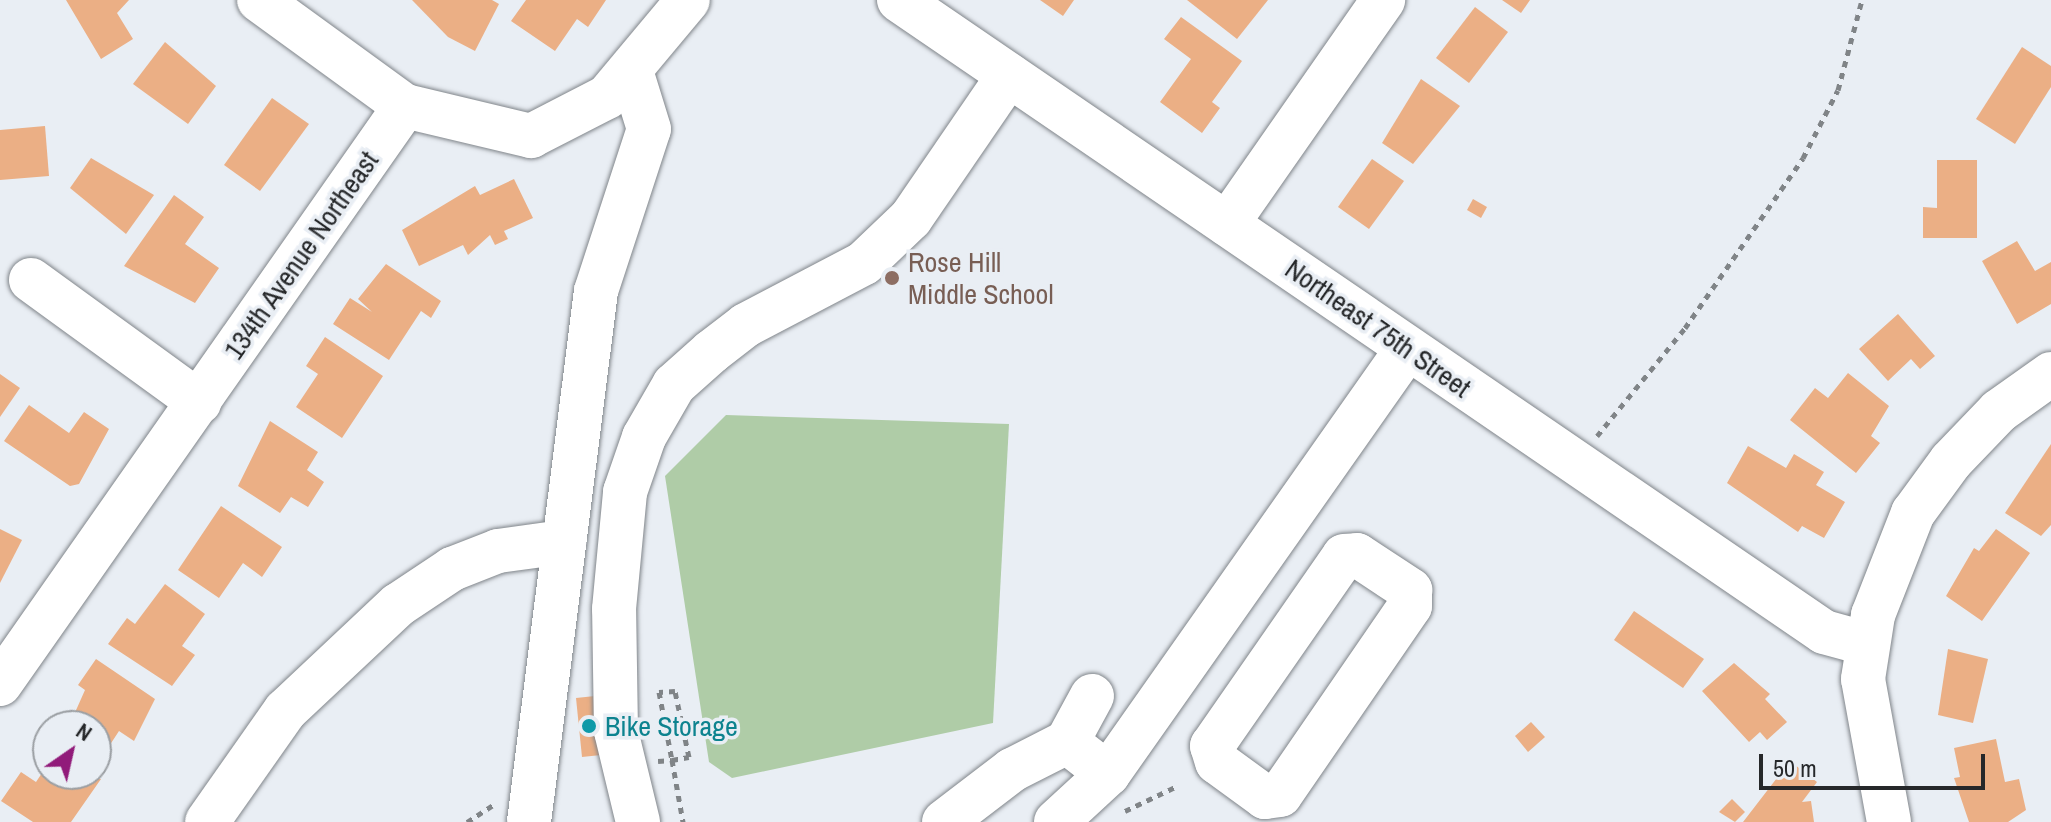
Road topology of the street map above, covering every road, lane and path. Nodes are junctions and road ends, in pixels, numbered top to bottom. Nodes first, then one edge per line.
1 (259, 0) edge
2 (688, 0) edge
3 (899, 0) edge
4 (1383, 0) edge
5 (1862, 0) edge
6 (632, 74) junction
7 (1009, 75) junction
8 (405, 106) junction
9 (1227, 224) junction
10 (31, 280) dead end
11 (1407, 349) junction
12 (2051, 374) edge
13 (199, 402) junction
14 (1594, 439) dead end
15 (564, 542) junction
16 (1248, 580) junction
17 (1300, 618) junction
18 (1864, 643) junction
19 (1202, 651) junction
20 (0, 684) edge
21 (1254, 687) junction
22 (1092, 696) dead end
23 (1067, 742) junction
24 (672, 760) junction
25 (661, 761) dead end
26 (1175, 787) dead end
27 (1112, 794) junction
28 (518, 810) edge
29 (207, 822) edge
30 (467, 822) edge
31 (638, 822) edge
32 (683, 822) edge
33 (944, 822) edge
34 (1056, 822) edge
35 (1889, 822) edge

1 - 8 street
2 - 6 street
3 - 7 street, Northeast 75th Street
4 - 9 street
5 - 14 path
6 - 8 street
6 - 15 street
7 - 9 street, Northeast 75th Street
7 - 31 street
8 - 13 street, 134th Avenue Northeast
9 - 11 street, Northeast 75th Street
10 - 13 street
11 - 16 street
11 - 18 street, Northeast 75th Street
12 - 18 street
13 - 20 street, 134th Avenue Northeast
15 - 28 street
15 - 29 street
16 - 17 street
16 - 19 street
17 - 21 street
17 - 21 street
18 - 35 street
19 - 21 street
19 - 27 street
22 - 23 street
23 - 27 street
23 - 33 street
24 - 24 path
24 - 25 path
24 - 32 path
26 - 27 path
27 - 34 street
28 - 30 path

